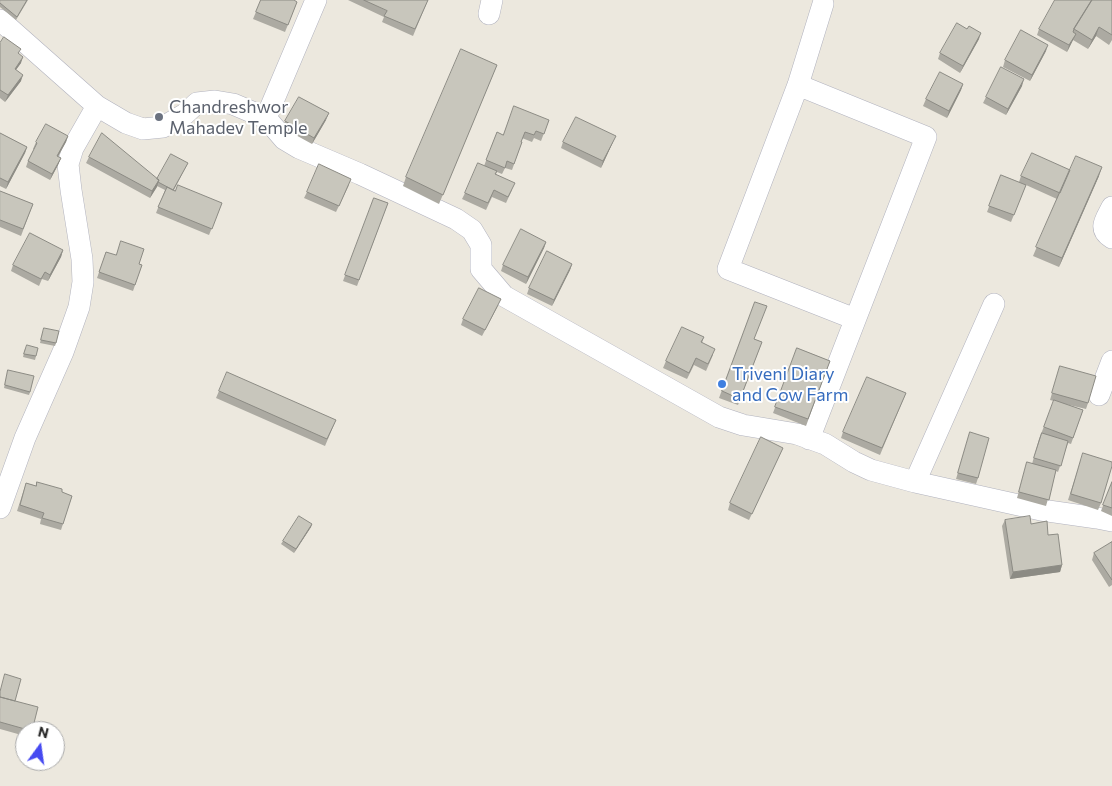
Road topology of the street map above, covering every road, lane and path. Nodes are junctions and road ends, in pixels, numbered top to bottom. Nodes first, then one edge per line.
1 (316, 0) edge
2 (823, 4) dead end
3 (0, 20) edge
4 (798, 85) junction
5 (97, 106) junction
6 (266, 118) junction
7 (1112, 207) edge
8 (1112, 238) edge
9 (994, 304) dead end
10 (855, 319) junction
11 (1112, 361) edge
12 (1099, 396) dead end
13 (809, 439) junction
14 (915, 482) junction
15 (0, 508) edge
16 (1112, 521) edge

1 - 6 street
2 - 4 street
3 - 5 street
4 - 10 street
4 - 10 street
5 - 6 street
5 - 15 street
6 - 13 street
7 - 8 street
9 - 14 street
10 - 13 street
11 - 12 street
13 - 14 street
14 - 16 street

